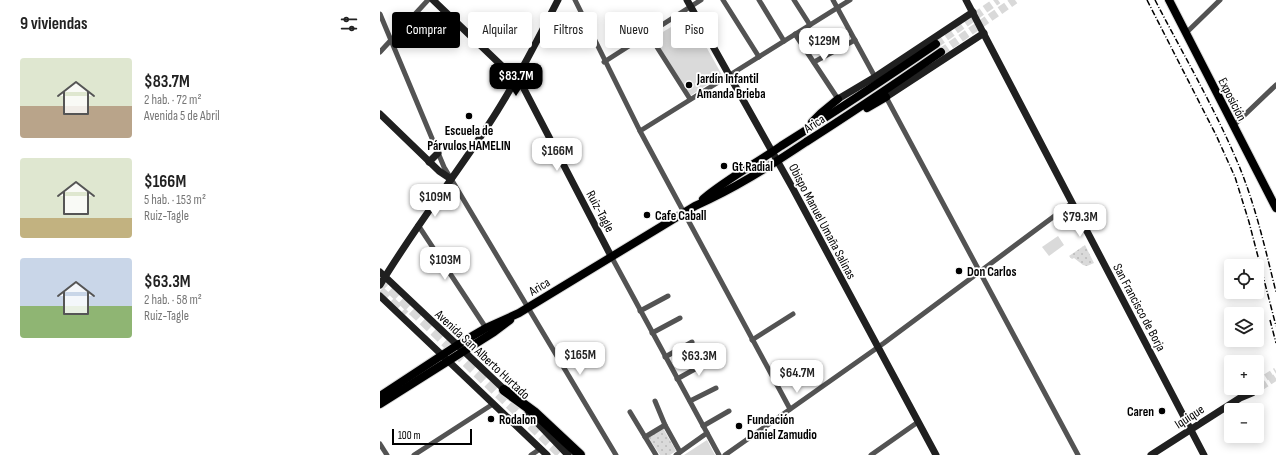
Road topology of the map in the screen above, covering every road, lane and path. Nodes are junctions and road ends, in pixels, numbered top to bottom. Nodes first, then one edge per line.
1 (428, 0) edge
2 (433, 0) edge
3 (558, 0) edge
4 (575, 0) edge
5 (701, 0) edge
6 (723, 0) edge
7 (759, 0) edge
8 (794, 0) edge
9 (833, 0) edge
10 (850, 0) edge
11 (966, 0) edge
12 (1169, 0) edge
13 (1220, 0) edge
14 (689, 3) edge
15 (838, 8) junction
16 (973, 12) junction
17 (380, 14) edge
18 (663, 22) edge
19 (810, 25) junction
20 (984, 33) junction
21 (1186, 33) junction
22 (795, 34) junction
23 (391, 40) junction
24 (855, 40) junction
25 (784, 41) junction
26 (936, 44) tunnel mouth
27 (625, 48) edge
28 (658, 48) edge
29 (380, 52) edge
30 (941, 52) tunnel mouth
31 (759, 57) junction
32 (604, 62) junction
33 (814, 62) junction
34 (729, 75) junction
35 (875, 77) junction
36 (516, 79) junction
37 (1276, 85) edge
38 (886, 97) junction
39 (690, 99) junction
40 (838, 99) junction
41 (380, 114) edge
42 (1233, 126) junction
43 (826, 130) junction
44 (640, 131) junction
45 (805, 131) junction
46 (438, 153) junction
47 (772, 153) junction
48 (777, 161) junction
49 (429, 162) junction
50 (451, 179) junction
51 (1072, 203) junction
52 (695, 206) junction
53 (1276, 208) edge
54 (683, 213) junction
55 (418, 225) junction
56 (611, 256) junction
57 (980, 272) junction
58 (382, 274) edge
59 (380, 284) edge
60 (380, 296) edge
61 (668, 296) dead end
62 (529, 306) junction
63 (640, 311) junction
64 (519, 312) junction
65 (793, 314) dead end
66 (680, 318) dead end
67 (486, 328) junction
68 (652, 333) junction
69 (752, 340) junction
70 (692, 342) dead end
71 (460, 348) junction
72 (878, 348) junction
73 (665, 356) junction
74 (445, 358) junction
75 (704, 364) dead end
76 (677, 379) junction
77 (716, 388) dead end
78 (504, 390) junction
79 (1244, 395) tunnel mouth
80 (380, 396) edge
81 (655, 401) dead end
82 (690, 402) junction
83 (380, 404) edge
84 (494, 404) junction
85 (790, 409) junction
86 (729, 411) dead end
87 (630, 412) dead end
88 (918, 422) junction
89 (665, 425) junction
90 (703, 426) junction
91 (1191, 429) junction
92 (707, 433) junction
93 (645, 437) junction
94 (380, 444) edge
95 (540, 449) junction
96 (678, 454) edge
97 (387, 455) edge
98 (414, 455) edge
99 (531, 455) edge
100 (547, 455) edge
101 (568, 455) edge
102 (580, 455) edge
103 (616, 455) edge
104 (656, 455) edge
105 (719, 455) edge
106 (725, 455) edge
107 (872, 455) edge
108 (936, 455) edge
109 (1078, 455) edge
110 (1151, 455) edge
111 (1204, 455) edge

1 - 23 street
2 - 36 street, Ruiz-Tagle
3 - 36 street
4 - 32 street
5 - 14 street
6 - 31 street
7 - 25 street
8 - 19 street
9 - 15 street
10 - 15 street
11 - 16 street, San Francisco de Borja
12 - 21 main road, Exposición
13 - 21 street
14 - 18 street
14 - 34 street, Obispo Manuel Umaña Salinas
15 - 19 street
15 - 24 street
16 - 20 street, San Francisco de Borja
16 - 35 street
17 - 23 street
19 - 22 street
20 - 38 street
20 - 51 street, San Francisco de Borja
21 - 42 main road, Exposición
22 - 25 street
22 - 33 street
23 - 29 street
23 - 46 street
24 - 33 street
24 - 35 street
25 - 31 street
26 - 45 main road, Arica
27 - 32 street
28 - 39 street
30 - 43 main road, Arica
31 - 34 street
32 - 44 street
33 - 40 street
34 - 39 street
34 - 47 street, Obispo Manuel Umaña Salinas
35 - 40 street
36 - 50 street
36 - 56 street, Ruiz-Tagle
37 - 42 street
38 - 43 main road
38 - 57 street
39 - 44 street
40 - 45 main road
41 - 49 street
42 - 53 main road, Exposición
43 - 48 main road, Arica
44 - 54 street
45 - 47 main road, Arica
46 - 49 street
46 - 50 street
47 - 48 street, Obispo Manuel Umaña Salinas
47 - 52 main road, Arica
48 - 52 main road, Arica
48 - 72 street, Obispo Manuel Umaña Salinas
49 - 50 street
50 - 55 street
50 - 62 street
51 - 57 street
51 - 91 street, San Francisco de Borja
52 - 54 main road, Arica
54 - 56 main road, Arica
54 - 69 street
55 - 58 street
55 - 67 street
56 - 62 main road, Arica
56 - 63 street, Ruiz-Tagle
57 - 72 street
57 - 109 street
58 - 59 street
58 - 71 street, Avenida San Alberto Hurtado
60 - 74 street
61 - 63 street
62 - 64 main road, Arica
62 - 103 street
63 - 68 street, Ruiz-Tagle
64 - 67 main road, Arica
64 - 71 main road, Arica
65 - 69 street
66 - 68 street
67 - 71 main road, Arica
68 - 73 street, Ruiz-Tagle
69 - 85 street
70 - 73 street
71 - 74 main road, Arica
71 - 78 street, Avenida San Alberto Hurtado
72 - 85 street
72 - 88 street, Obispo Manuel Umaña Salinas
73 - 76 street, Ruiz-Tagle
74 - 80 main road, Arica
74 - 83 main road, Arica
74 - 84 street
75 - 76 street
76 - 82 street, Ruiz-Tagle
77 - 82 street
78 - 101 street, Avenida San Alberto Hurtado
78 - 102 highway
79 - 91 street, Iquique
81 - 89 street
82 - 90 street, Ruiz-Tagle
84 - 95 street
84 - 98 street
85 - 106 street
86 - 90 street
87 - 93 street
88 - 107 street
88 - 108 street, Obispo Manuel Umaña Salinas
89 - 93 street
89 - 96 street
90 - 92 street, Ruiz-Tagle
91 - 110 street, Iquique
91 - 111 street, San Francisco de Borja
92 - 96 street
92 - 105 street, Ruiz-Tagle
93 - 104 street
94 - 97 street
95 - 99 street
95 - 100 street

